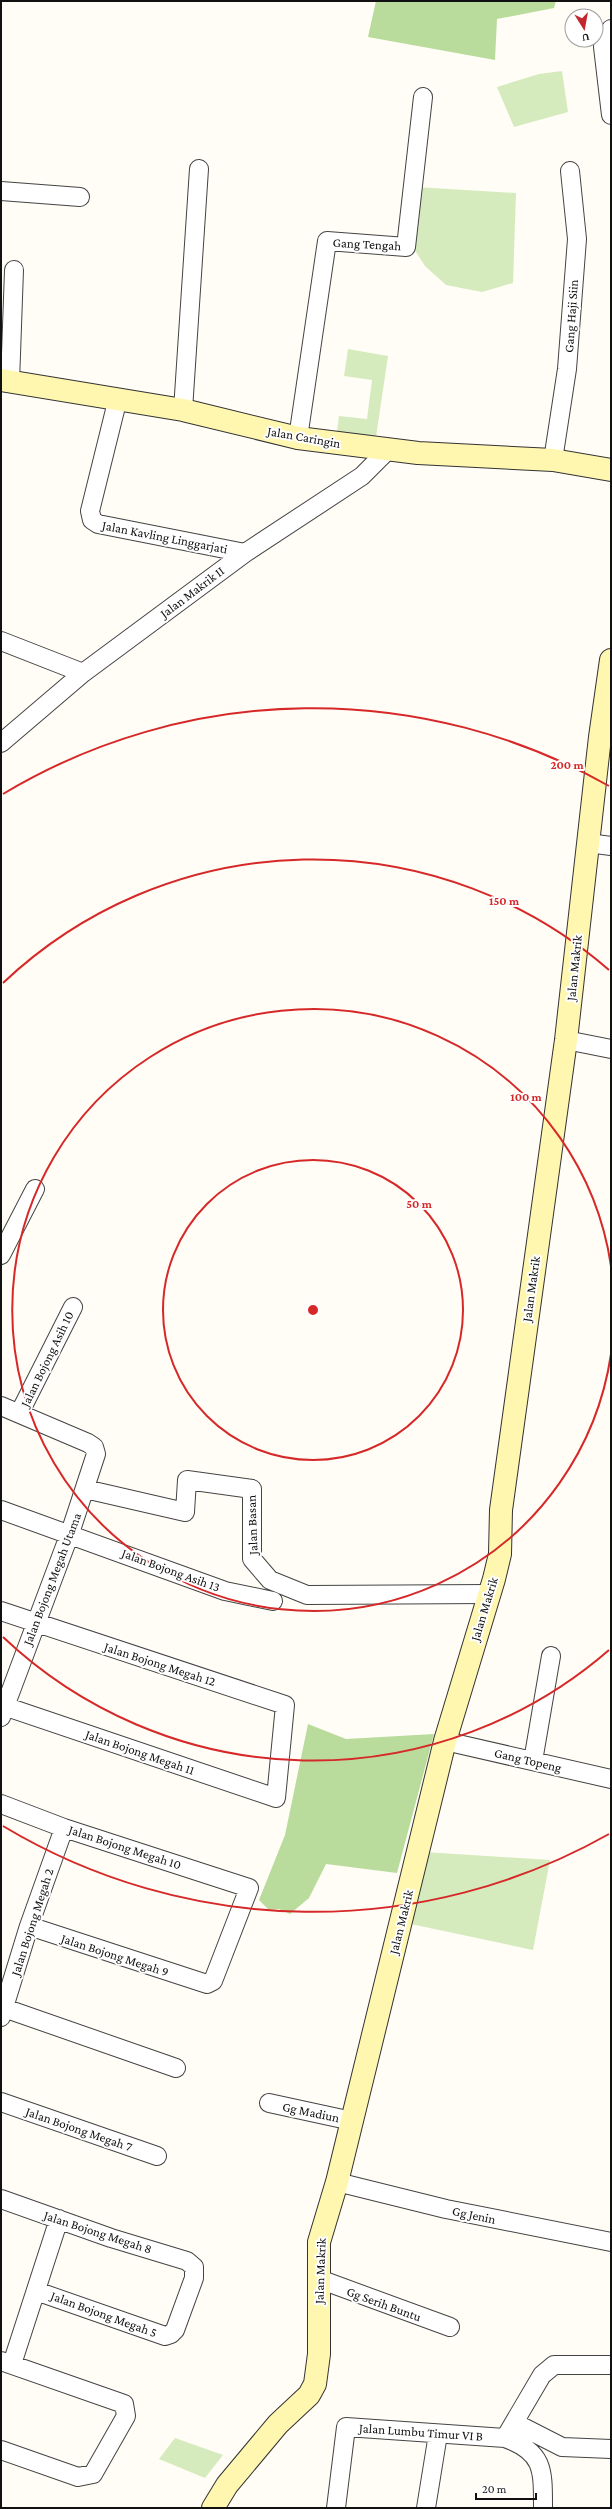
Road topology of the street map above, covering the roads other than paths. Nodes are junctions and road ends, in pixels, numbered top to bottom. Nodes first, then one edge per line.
1 (611, 29) edge
2 (423, 97) dead end
3 (611, 115) edge
4 (199, 169) dead end
5 (570, 171) dead end
6 (1, 192) edge
7 (80, 197) dead end
8 (14, 270) dead end
9 (6, 381) edge
10 (118, 398) junction
11 (183, 410) junction
12 (298, 438) junction
13 (389, 449) junction
14 (553, 460) junction
15 (611, 470) edge
16 (245, 553) junction
17 (1, 641) edge
18 (611, 660) edge
19 (83, 673) junction
20 (1, 743) edge
21 (588, 843) junction
22 (611, 846) edge
23 (566, 1040) junction
24 (611, 1049) edge
25 (35, 1189) dead end
26 (1, 1255) edge
27 (73, 1307) dead end
28 (1, 1406) edge
29 (20, 1412) junction
30 (85, 1489) junction
31 (1, 1510) edge
32 (70, 1533) junction
33 (488, 1594) junction
34 (273, 1601) dead end
35 (1, 1611) edge
36 (35, 1623) junction
37 (551, 1656) dead end
38 (2, 1710) edge
39 (445, 1741) junction
40 (533, 1761) junction
41 (611, 1779) edge
42 (276, 1798) joint
43 (1, 1804) edge
44 (64, 1828) junction
45 (29, 1926) junction
46 (202, 1984) joint
47 (3, 2012) edge
48 (176, 2068) dead end
49 (1, 2102) edge
50 (269, 2103) dead end
51 (352, 2121) junction
52 (157, 2156) dead end
53 (337, 2182) junction
54 (1, 2199) edge
55 (59, 2219) junction
56 (611, 2242) edge
57 (194, 2267) joint
58 (319, 2279) junction
59 (36, 2291) junction
60 (450, 2327) dead end
61 (7, 2363) edge
62 (611, 2366) edge
63 (510, 2431) junction
64 (438, 2434) junction
65 (611, 2449) edge
66 (1, 2450) edge
67 (213, 2508) edge
68 (336, 2508) edge
69 (426, 2508) edge
70 (543, 2508) edge

1 - 3 street
2 - 12 street, Gang Tengah
4 - 11 street
5 - 14 street, Gang Haji Siin
6 - 7 street
8 - 9 street
9 - 10 street, Jalan Caringin
10 - 11 street, Jalan Caringin
10 - 16 street, Jalan Kavling Linggarjati
11 - 12 street, Jalan Caringin
12 - 13 street, Jalan Caringin
13 - 14 street, Jalan Caringin
13 - 16 street, Jalan Makrik II
14 - 15 street, Jalan Caringin
16 - 19 street, Jalan Makrik II
17 - 19 street
18 - 21 street, Jalan Makrik
19 - 20 street, Jalan Makrik II
21 - 22 street
21 - 23 street, Jalan Makrik
23 - 24 street
23 - 33 street, Jalan Makrik
25 - 26 street
27 - 29 street, Jalan Bojong Asih 10
28 - 29 street
29 - 30 street, Jalan Bojong Megah Utama
30 - 32 street, Jalan Bojong Megah Utama
30 - 33 street, Jalan Basan
31 - 32 street, Jalan Bojong Asih 13
32 - 34 street, Jalan Bojong Asih 13
32 - 36 street, Jalan Bojong Megah Utama
33 - 39 street, Jalan Makrik
35 - 36 street, Jalan Bojong Megah 12
36 - 38 street, Jalan Bojong Megah Utama
36 - 42 street, Jalan Bojong Megah 12
37 - 40 street
38 - 42 street, Jalan Bojong Megah 11
39 - 40 street, Gang Topeng
39 - 51 street, Jalan Makrik
40 - 41 street, Gang Topeng
43 - 44 street, Jalan Bojong Megah 10
44 - 45 street, Jalan Bojong Megah 2
44 - 46 street, Jalan Bojong Megah 10
45 - 46 street, Jalan Bojong Megah 9
45 - 47 street, Jalan Bojong Megah 2
47 - 48 street
49 - 52 street, Jalan Bojong Megah 7
50 - 51 street, Gg Madiun
51 - 53 street, Jalan Makrik
53 - 56 street, Gg Jenin
53 - 58 street, Jalan Makrik
54 - 55 street, Jalan Bojong Megah 8
55 - 57 street, Jalan Bojong Megah 8
55 - 59 street
57 - 59 street, Jalan Bojong Megah 5
58 - 60 street, Gg Serih Buntu
58 - 67 street, Jalan Makrik
59 - 61 street
61 - 66 street
62 - 63 street
63 - 64 street, Jalan Lumbu Timur VI B
63 - 65 street
63 - 70 street
64 - 68 street, Jalan Lumbu Timur VI B
64 - 69 street

